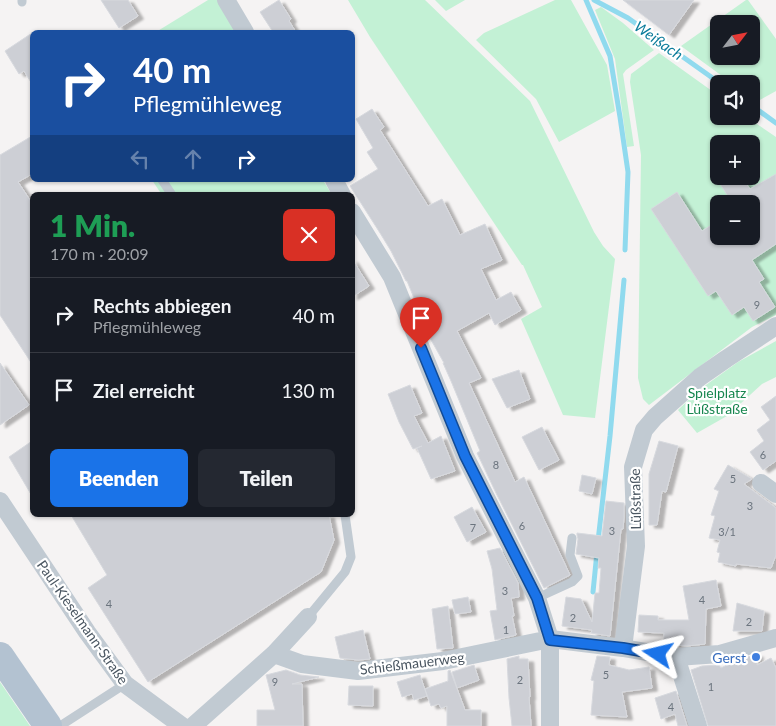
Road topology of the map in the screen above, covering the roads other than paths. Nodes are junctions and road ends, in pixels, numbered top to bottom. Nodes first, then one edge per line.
1 (226, 0) edge
2 (244, 30) edge
3 (355, 217) edge
4 (776, 326) edge
5 (761, 483) dead end
6 (776, 494) edge
7 (0, 502) edge
8 (345, 517) edge
9 (572, 538) dead end
10 (537, 598) junction
11 (308, 617) joint
12 (776, 638) edge
13 (550, 640) junction
14 (623, 648) junction
15 (274, 654) junction
16 (0, 656) edge
17 (676, 657) junction
18 (125, 684) junction
19 (48, 726) edge
20 (60, 726) edge
21 (182, 726) edge
22 (193, 726) edge
23 (550, 726) edge
24 (698, 726) edge

1 - 2 street
3 - 10 street
4 - 14 street, Lüßstraße
5 - 6 street
7 - 18 street, Paul-Kieselmann-Straße
8 - 11 lane
9 - 10 lane
10 - 13 street
11 - 15 street
12 - 17 street, Schießmauerweg
13 - 14 street, Schießmauerweg
13 - 15 street, Schießmauerweg
13 - 23 street
14 - 17 street, Schießmauerweg
15 - 22 street
16 - 19 main road
17 - 24 street
18 - 20 lane
18 - 21 street, Paul-Kieselmann-Straße

